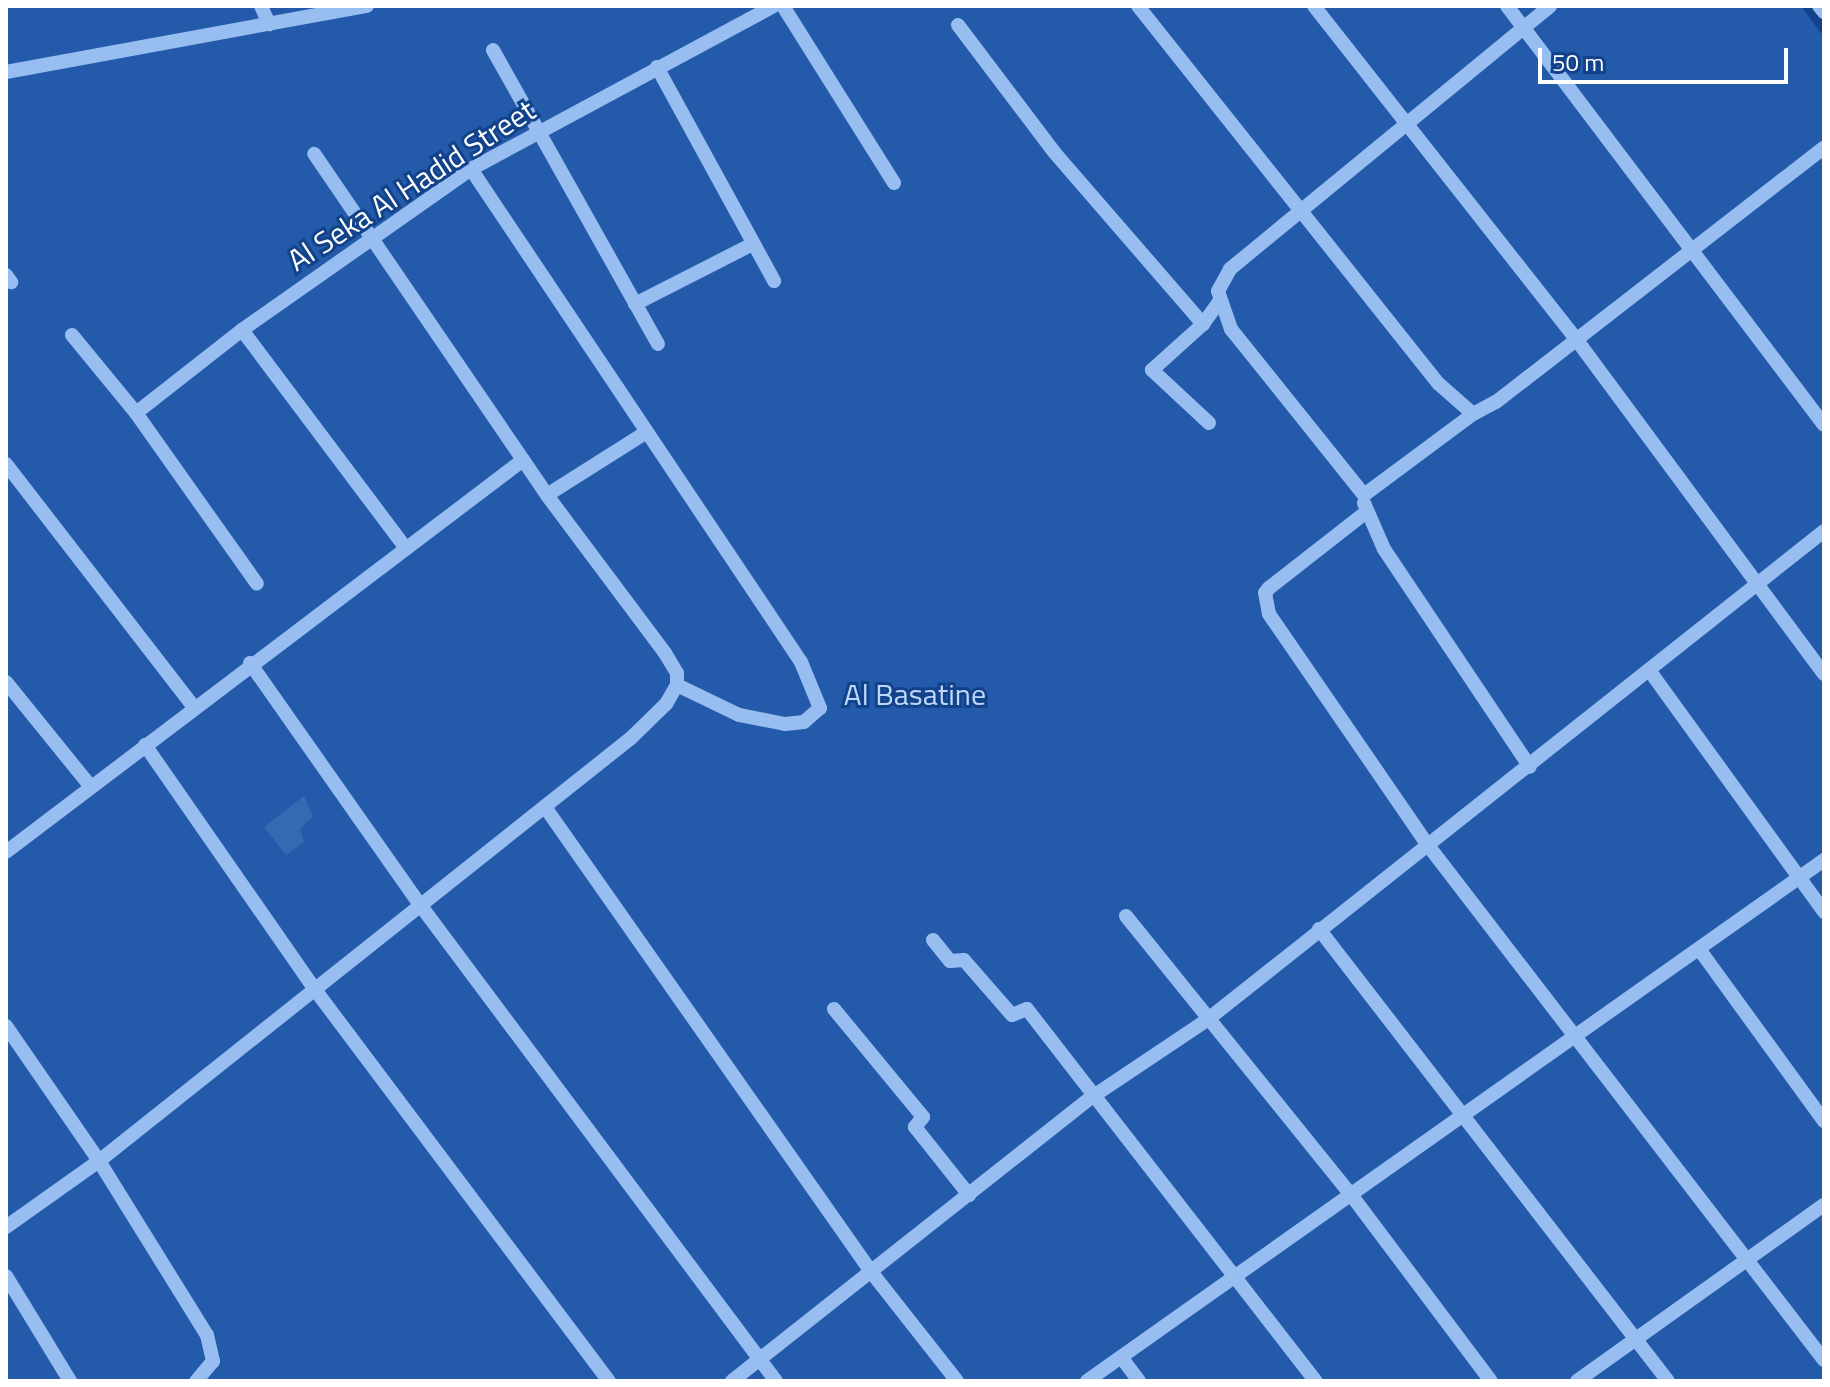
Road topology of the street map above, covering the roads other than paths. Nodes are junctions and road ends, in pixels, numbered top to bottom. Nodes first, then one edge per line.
1 (261, 6) edge
2 (367, 6) edge
3 (774, 6) edge
4 (783, 6) edge
5 (1138, 6) edge
6 (1314, 6) edge
7 (1507, 6) edge
8 (1550, 6) edge
9 (1819, 6) edge
10 (1824, 12) edge
11 (269, 24) junction
12 (958, 25) dead end
13 (1524, 28) junction
14 (493, 50) dead end
15 (657, 67) junction
16 (6, 72) edge
17 (1410, 125) junction
18 (537, 131) junction
19 (1824, 148) edge
20 (314, 154) dead end
21 (471, 169) junction
22 (894, 183) dead end
23 (1303, 213) junction
24 (372, 236) junction
25 (753, 244) junction
26 (1692, 250) junction
27 (774, 281) dead end
28 (1219, 302) junction
29 (635, 304) junction
30 (1203, 324) junction
31 (242, 330) junction
32 (72, 335) dead end
33 (1576, 339) junction
34 (658, 344) dead end
35 (136, 413) junction
36 (1473, 414) junction
37 (1209, 423) dead end
38 (1824, 425) edge
39 (645, 433) junction
40 (523, 460) junction
41 (6, 464) edge
42 (547, 495) junction
43 (1364, 495) junction
44 (1365, 513) junction
45 (1824, 531) edge
46 (404, 546) junction
47 (257, 584) dead end
48 (1755, 585) junction
49 (250, 663) junction
50 (1649, 670) junction
51 (1824, 674) edge
52 (6, 682) edge
53 (677, 685) junction
54 (193, 706) junction
55 (145, 745) junction
56 (1530, 767) junction
57 (91, 787) junction
58 (545, 807) junction
59 (1427, 844) junction
60 (6, 852) edge
61 (1824, 860) edge
62 (1798, 879) junction
63 (421, 906) junction
64 (1824, 912) edge
65 (1126, 916) dead end
66 (1319, 929) junction
67 (933, 940) dead end
68 (1699, 949) junction
69 (313, 987) junction
70 (834, 1009) dead end
71 (1207, 1020) junction
72 (6, 1026) edge
73 (1572, 1038) junction
74 (1092, 1097) junction
75 (1466, 1117) junction
76 (1824, 1121) edge
77 (99, 1161) junction
78 (969, 1195) junction
79 (1352, 1196) junction
80 (1824, 1205) edge
81 (6, 1227) edge
82 (1749, 1259) junction
83 (872, 1273) junction
84 (6, 1276) edge
85 (1234, 1276) junction
86 (1638, 1339) junction
87 (1121, 1357) junction
88 (758, 1359) junction
89 (1824, 1360) edge
90 (70, 1381) edge
91 (196, 1381) edge
92 (609, 1381) edge
93 (732, 1381) edge
94 (776, 1381) edge
95 (957, 1381) edge
96 (1087, 1381) edge
97 (1139, 1381) edge
98 (1316, 1381) edge
99 (1491, 1381) edge
100 (1577, 1381) edge
101 (1668, 1381) edge

1 - 11 lane
2 - 11 lane
3 - 15 lane, Al Seka Al Hadid Street
4 - 22 lane
5 - 23 lane
6 - 17 lane
7 - 13 lane
8 - 13 lane
9 - 10 lane
11 - 16 lane
12 - 30 lane
13 - 17 lane
13 - 26 lane
14 - 18 lane
15 - 18 lane, Al Seka Al Hadid Street
15 - 25 lane
17 - 23 lane
17 - 33 lane
18 - 21 lane, Al Seka Al Hadid Street
18 - 29 lane
19 - 26 lane
20 - 24 lane
21 - 24 lane, Al Seka Al Hadid Street
21 - 39 lane
23 - 28 lane
23 - 36 lane
24 - 31 lane, Al Seka Al Hadid Street
24 - 40 lane
25 - 27 lane
25 - 29 lane
26 - 33 lane
26 - 38 lane
28 - 30 lane
28 - 43 lane
29 - 34 lane
30 - 37 lane
31 - 35 lane, Al Seka Al Hadid Street
31 - 46 lane
32 - 35 lane
33 - 36 lane
33 - 48 lane
35 - 47 lane
36 - 43 lane
39 - 42 lane
39 - 53 lane
40 - 42 lane
40 - 46 lane
41 - 54 lane
42 - 53 lane
43 - 44 lane
44 - 56 lane
44 - 59 lane
45 - 48 lane
46 - 49 lane
48 - 50 lane
48 - 51 lane
49 - 54 lane
49 - 63 lane
50 - 56 lane
50 - 62 lane
52 - 57 lane
53 - 58 lane
54 - 55 lane
55 - 57 lane
55 - 69 lane
56 - 59 lane
57 - 60 lane
58 - 63 lane
58 - 83 lane
59 - 66 lane
59 - 73 lane
61 - 62 lane
62 - 64 lane
62 - 68 lane
63 - 69 lane
63 - 88 lane
65 - 71 lane
66 - 71 lane
66 - 75 lane
67 - 74 lane
68 - 73 lane
68 - 76 lane
69 - 77 lane
69 - 92 lane
70 - 78 lane
71 - 74 lane
71 - 79 lane
72 - 77 lane
73 - 75 lane
73 - 82 lane
74 - 78 lane
74 - 85 lane
75 - 79 lane
75 - 86 lane
77 - 81 lane
77 - 91 lane
78 - 83 lane
79 - 85 lane
79 - 99 lane
80 - 82 lane
82 - 86 lane
82 - 89 lane
83 - 88 lane
83 - 95 lane
84 - 90 lane
85 - 87 lane
85 - 98 lane
86 - 100 lane
86 - 101 lane
87 - 96 lane
87 - 97 lane
88 - 93 lane
88 - 94 lane

